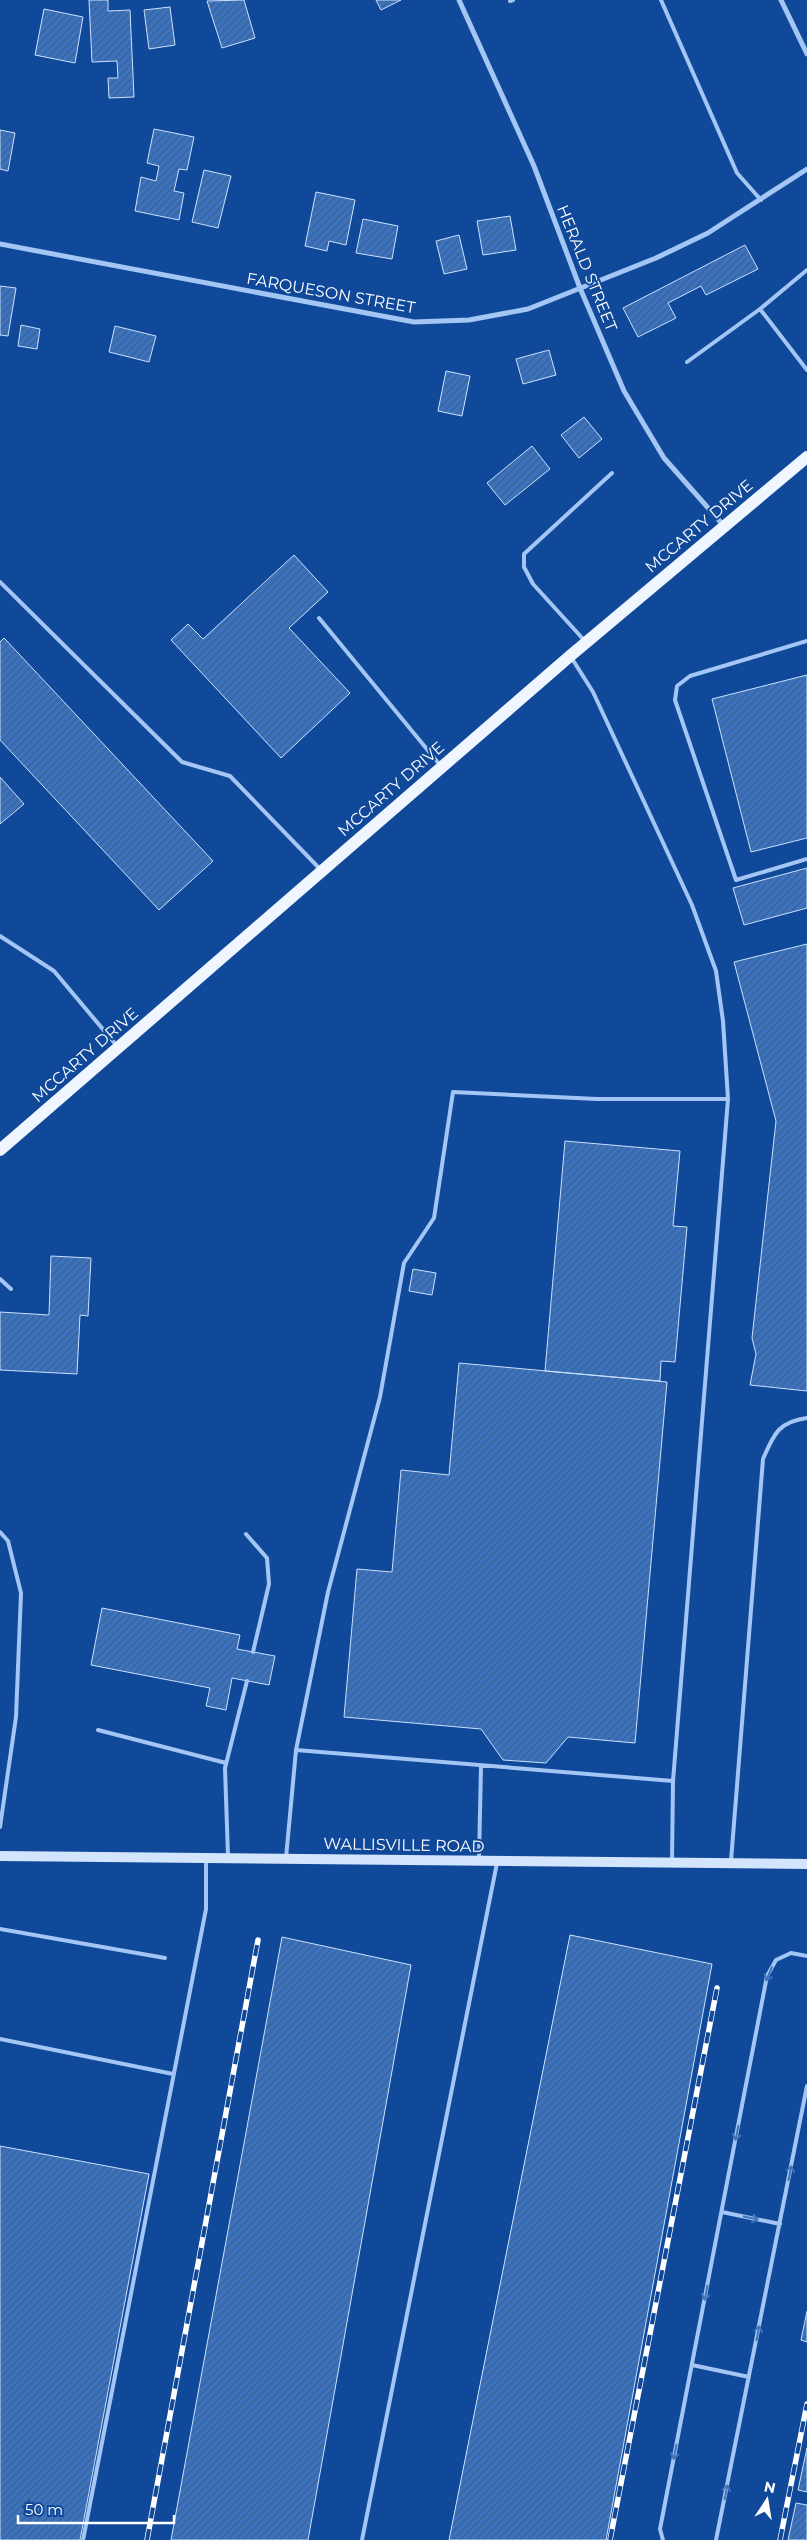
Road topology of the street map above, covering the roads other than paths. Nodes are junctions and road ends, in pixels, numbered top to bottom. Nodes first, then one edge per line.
1 (459, 0) edge
2 (661, 0) edge
3 (781, 0) edge
4 (807, 54) edge
5 (807, 169) edge
6 (761, 200) junction
7 (0, 244) edge
8 (807, 270) edge
9 (580, 288) junction
10 (760, 309) junction
11 (686, 362) dead end
12 (807, 370) edge
13 (807, 456) edge
14 (612, 473) dead end
15 (724, 527) junction
16 (0, 582) edge
17 (320, 618) dead end
18 (807, 641) edge
19 (586, 642) junction
20 (570, 656) junction
21 (442, 766) junction
22 (807, 859) edge
23 (322, 870) junction
24 (0, 936) edge
25 (119, 1047) junction
26 (728, 1099) junction
27 (0, 1150) edge
28 (0, 1279) edge
29 (11, 1289) dead end
30 (807, 1418) edge
31 (0, 1532) edge
32 (246, 1534) dead end
33 (253, 1652) dead end
34 (246, 1681) dead end
35 (98, 1730) dead end
36 (296, 1750) junction
37 (226, 1763) junction
38 (481, 1766) junction
39 (674, 1781) junction
40 (0, 1827) edge
41 (0, 1856) edge
42 (206, 1858) junction
43 (228, 1858) junction
44 (286, 1859) junction
45 (478, 1861) junction
46 (498, 1861) junction
47 (672, 1862) junction
48 (731, 1863) junction
49 (807, 1864) edge
50 (0, 1928) edge
51 (807, 1956) edge
52 (165, 1958) dead end
53 (0, 2039) edge
54 (173, 2074) junction
55 (807, 2086) edge
56 (722, 2212) junction
57 (780, 2224) junction
58 (692, 2365) junction
59 (749, 2377) junction
60 (83, 2540) edge
61 (362, 2540) edge
62 (663, 2540) edge
63 (716, 2540) edge

1 - 9 street, HERALD STREET
2 - 6 lane
3 - 4 street
5 - 6 street, FARQUESON STREET
6 - 9 street, FARQUESON STREET
7 - 9 street, FARQUESON STREET
8 - 10 lane
9 - 15 street, HERALD STREET
10 - 11 lane
10 - 12 lane
13 - 15 main road, MCCARTY DRIVE
14 - 19 lane
15 - 19 main road, MCCARTY DRIVE
16 - 23 lane
17 - 21 lane
18 - 22 lane
19 - 20 main road, MCCARTY DRIVE
20 - 21 main road, MCCARTY DRIVE
20 - 26 lane
21 - 23 main road, MCCARTY DRIVE
23 - 25 main road, MCCARTY DRIVE
24 - 25 lane
25 - 27 main road, MCCARTY DRIVE
26 - 36 lane
26 - 39 lane
28 - 29 lane
30 - 48 lane
31 - 40 lane
32 - 33 lane
34 - 37 lane
35 - 37 lane
36 - 38 lane
36 - 44 lane
37 - 43 lane
38 - 39 lane
38 - 45 lane
39 - 47 lane
41 - 42 main road, WALLISVILLE ROAD
42 - 43 main road, WALLISVILLE ROAD
42 - 54 lane
43 - 44 main road, WALLISVILLE ROAD
44 - 45 main road, WALLISVILLE ROAD
45 - 46 main road, WALLISVILLE ROAD
46 - 47 main road, WALLISVILLE ROAD
46 - 61 lane
47 - 48 main road, WALLISVILLE ROAD
48 - 49 main road, WALLISVILLE ROAD
50 - 52 lane
51 -> 56 lane
53 - 54 lane
54 - 60 lane
57 -> 55 lane
56 -> 57 lane
56 -> 58 lane
59 -> 57 lane
58 - 59 lane
58 -> 62 lane
63 -> 59 lane

